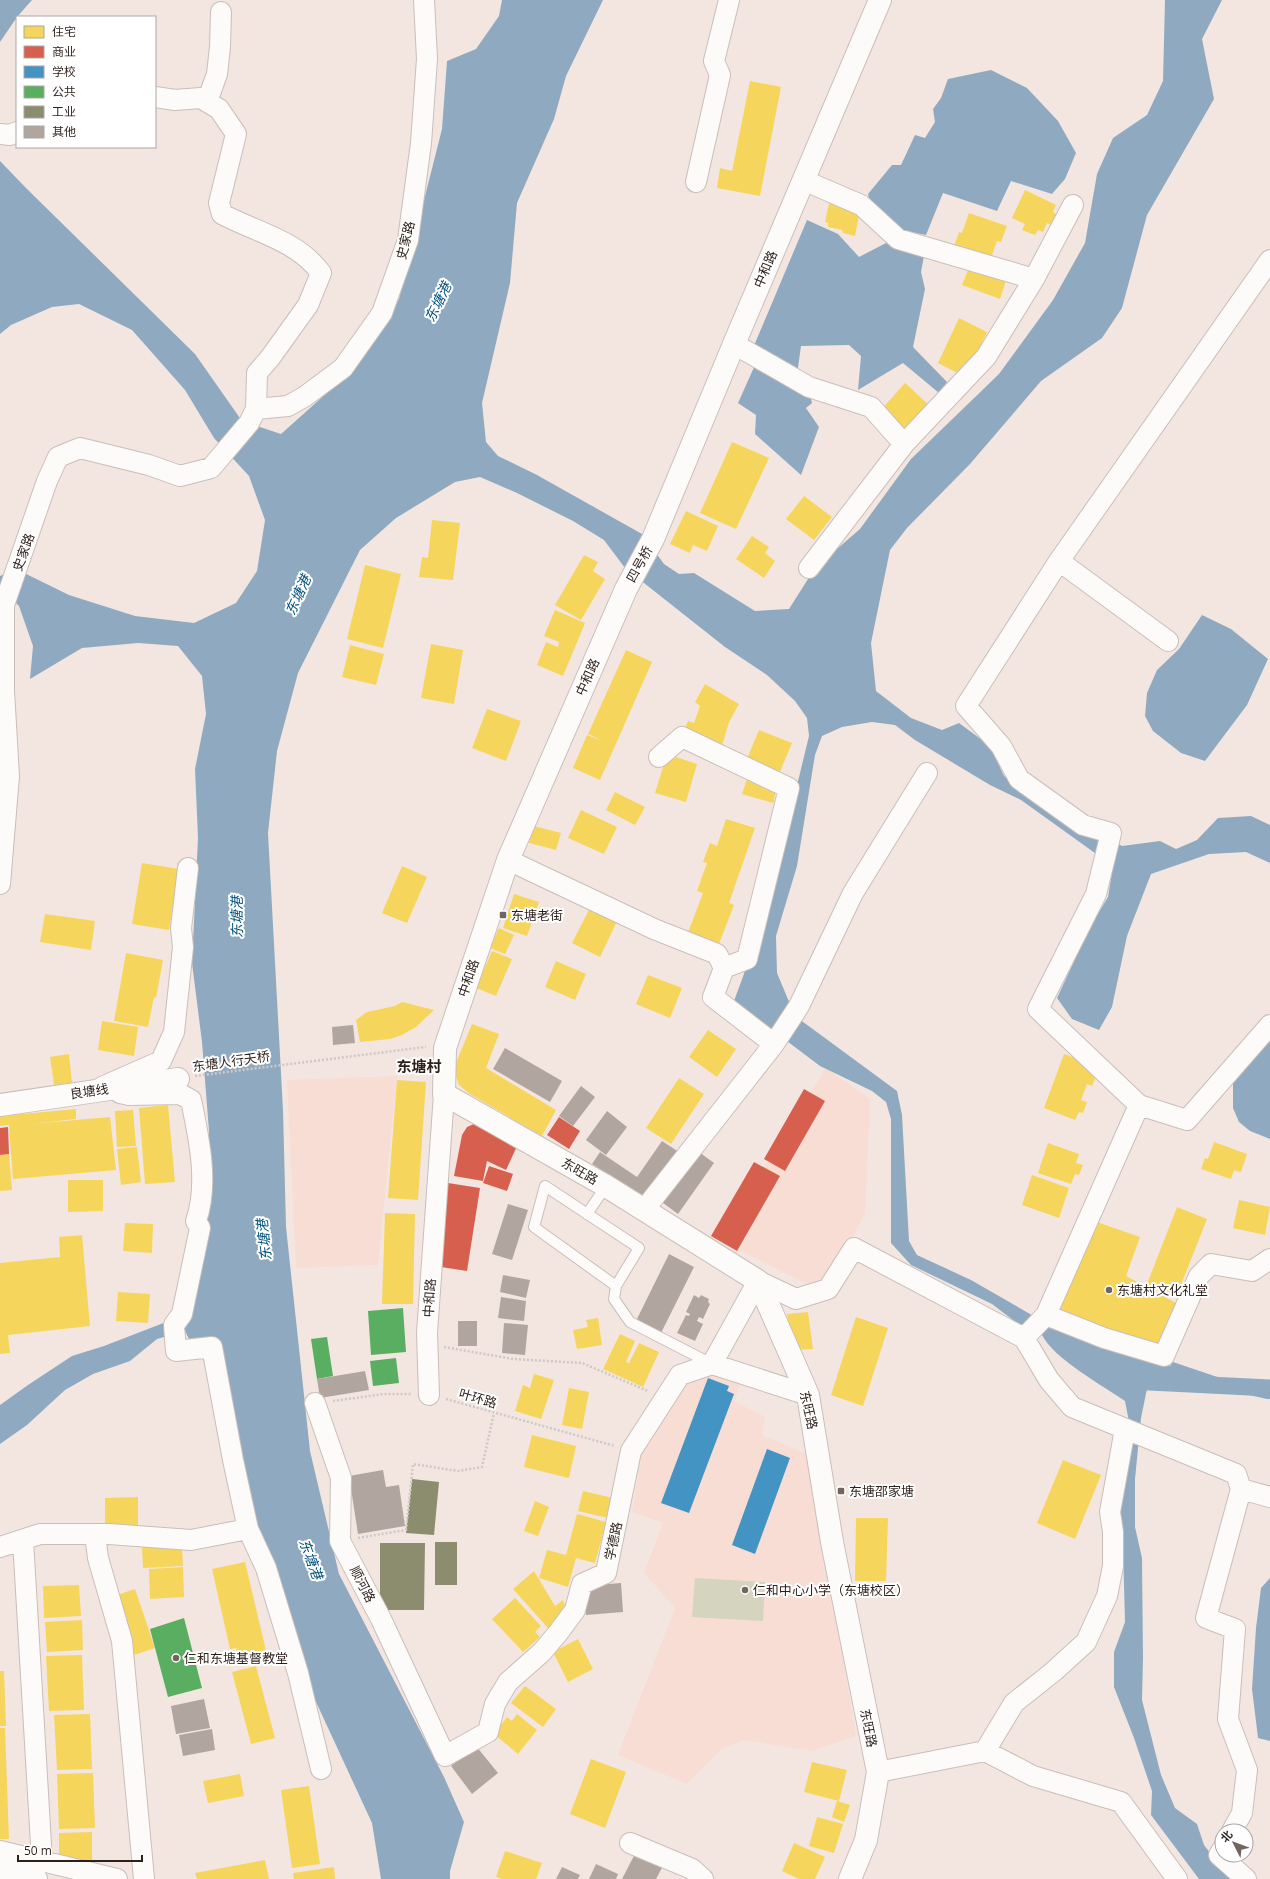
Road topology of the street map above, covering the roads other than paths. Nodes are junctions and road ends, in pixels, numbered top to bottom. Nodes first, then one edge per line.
1 (424, 0) edge
2 (729, 0) edge
3 (880, 0) edge
4 (221, 12) dead end
5 (156, 97) edge
6 (207, 102) junction
7 (16, 132) edge
8 (0, 134) edge
9 (803, 180) junction
10 (696, 182) dead end
11 (1073, 205) dead end
12 (1270, 260) edge
13 (1034, 279) junction
14 (734, 344) junction
15 (256, 409) junction
16 (904, 444) junction
17 (653, 539) joint
18 (1060, 561) junction
19 (809, 568) dead end
20 (626, 589) joint
21 (1168, 641) dead end
22 (659, 757) dead end
23 (927, 773) dead end
24 (508, 860) junction
25 (188, 868) dead end
26 (0, 884) edge
27 (724, 968) junction
28 (1270, 1025) edge
29 (774, 1044) junction
30 (178, 1079) road end
31 (98, 1089) junction
32 (444, 1094) junction
33 (0, 1105) edge
34 (1139, 1105) junction
35 (606, 1186) junction
36 (644, 1210) junction
37 (587, 1214) junction
38 (1270, 1259) edge
39 (758, 1281) junction
40 (616, 1286) junction
41 (1035, 1326) junction
42 (712, 1364) junction
43 (430, 1395) road end
44 (808, 1395) junction
45 (315, 1403) road end
46 (1125, 1428) junction
47 (1241, 1489) junction
48 (1270, 1497) edge
49 (248, 1529) junction
50 (95, 1534) junction
51 (23, 1540) junction
52 (0, 1547) edge
53 (985, 1751) junction
54 (445, 1756) joint
55 (321, 1769) dead end
56 (878, 1772) junction
57 (1236, 1823) edge
58 (630, 1843) dead end
59 (0, 1851) edge
60 (1229, 1863) edge
61 (0, 1870) edge
62 (39, 1870) edge
63 (117, 1879) edge
64 (144, 1879) edge
65 (703, 1879) edge
66 (850, 1879) edge
67 (1177, 1879) edge
68 (1246, 1879) edge

1 - 15 street, 史家路
2 - 10 street
3 - 9 street, 中和路
4 - 6 street
5 - 6 street, 史家路
6 - 15 street, 史家路
7 - 8 street
9 - 13 street
9 - 14 street, 中和路
11 - 13 street
12 - 18 street
13 - 16 street
14 - 16 street
14 - 17 street, 中和路
15 - 26 street, 史家路
16 - 19 street
17 - 20 street, 四号桥
18 - 21 street
18 - 34 street
20 - 24 street, 中和路
22 - 27 street
23 - 29 street
24 - 27 street
24 - 32 street, 中和路
25 - 31 street
27 - 29 street
28 - 34 street
29 - 36 street
30 - 31 street, 良塘线
31 - 33 street, 良塘线
31 - 49 street
32 - 35 street, 东旺路
32 - 43 street, 中和路
34 - 41 street
35 - 36 street, 东旺路
35 - 37 lane
36 - 39 street, 东旺路
37 - 40 lane
37 - 40 lane
38 - 41 street
39 - 41 street
39 - 42 street
39 - 44 street, 东旺路
40 - 42 lane
41 - 46 street
42 - 44 street
42 - 54 street, 学德路
44 - 56 street, 东旺路
45 - 54 street, 顺河路
46 - 47 street
46 - 53 street
47 - 48 street
47 - 57 street
49 - 50 street
49 - 55 street
50 - 51 street
50 - 64 street
51 - 52 street
51 - 62 street
53 - 56 street
53 - 67 street
56 - 66 street, 东旺路
58 - 65 street
59 - 62 street
60 - 68 street
61 - 62 street
62 - 63 street

